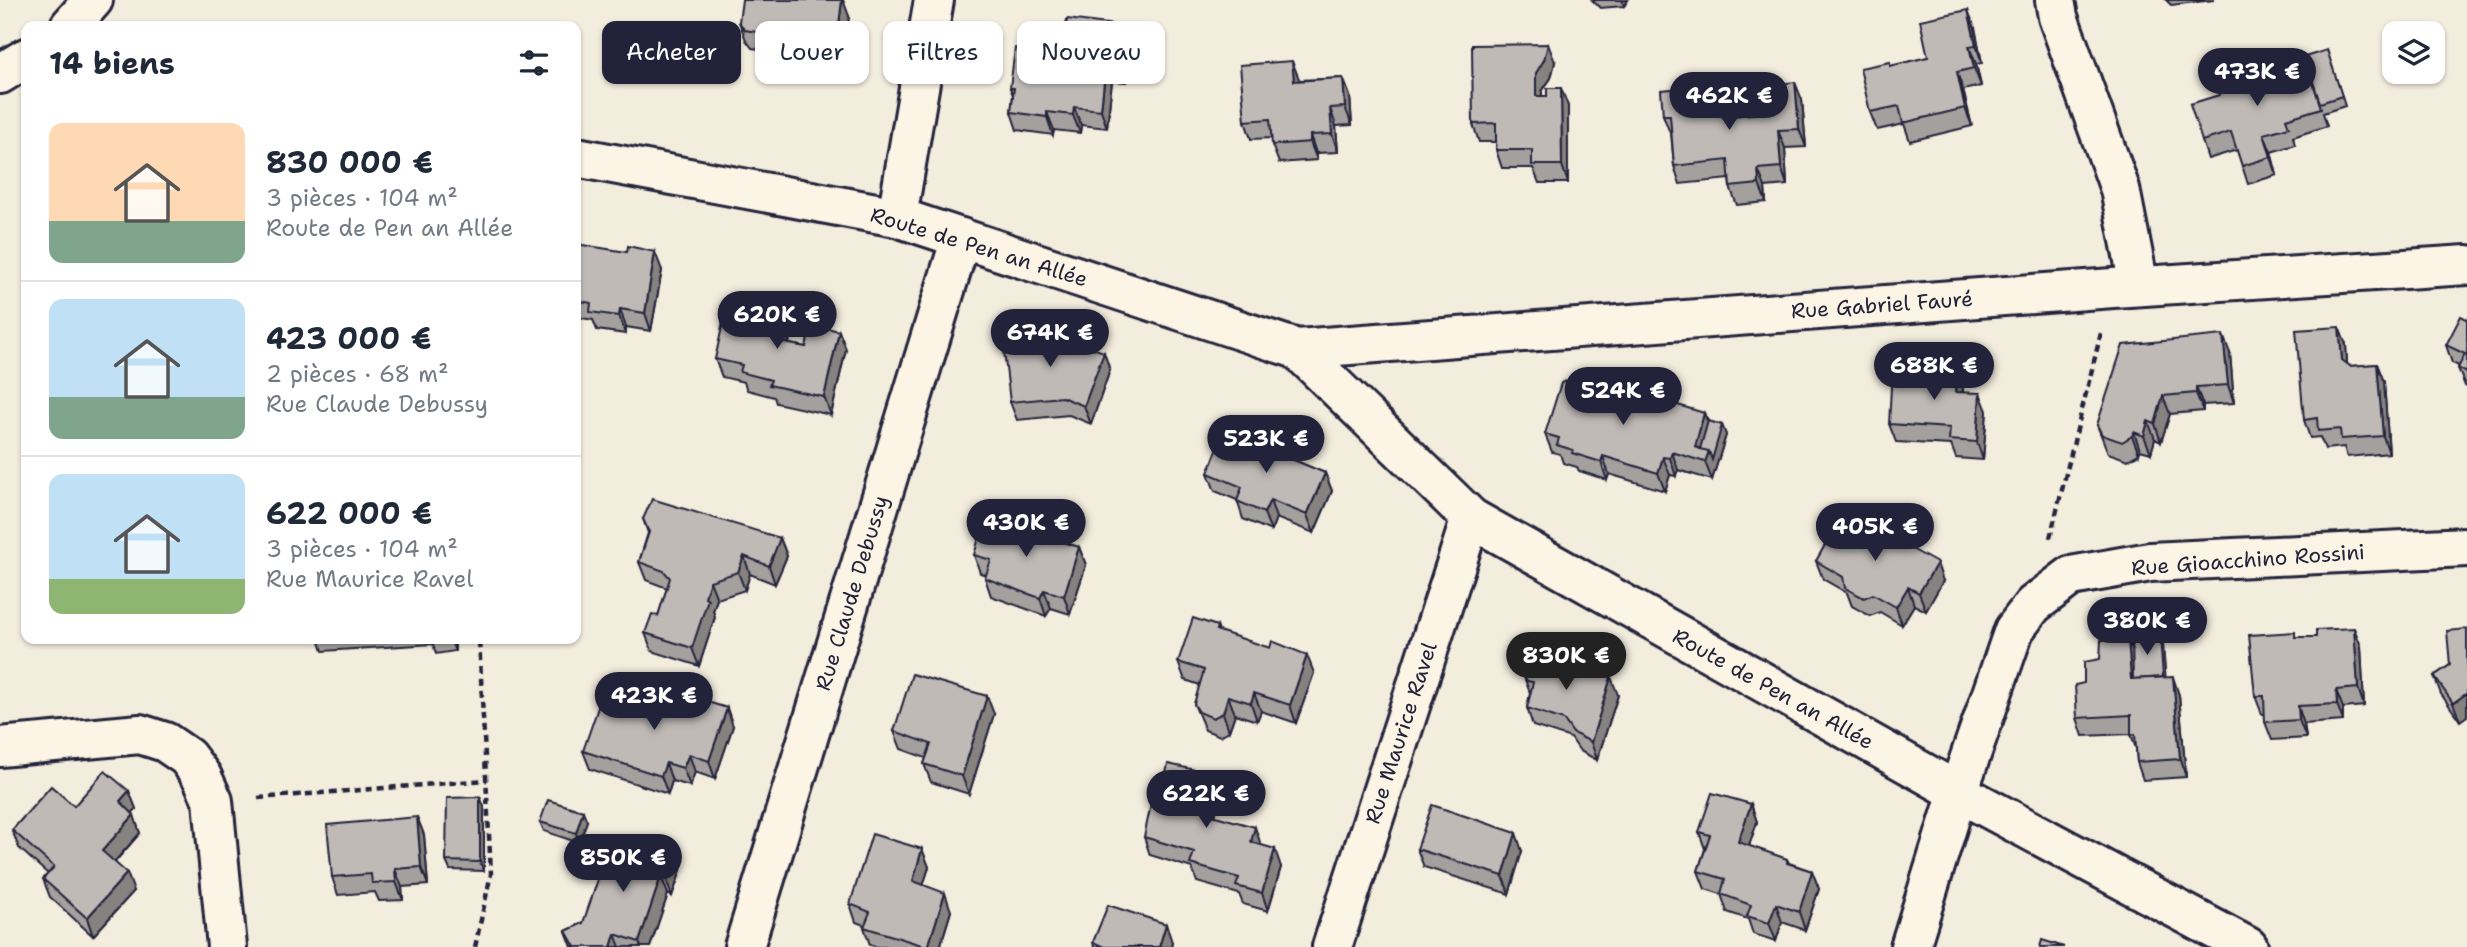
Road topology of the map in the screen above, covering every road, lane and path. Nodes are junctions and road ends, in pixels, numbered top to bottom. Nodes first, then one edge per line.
1 (93, 0) edge
2 (934, 0) edge
3 (2056, 0) edge
4 (74, 21) edge
5 (21, 61) edge
6 (0, 74) edge
7 (581, 158) edge
8 (897, 217) junction
9 (961, 238) junction
10 (2467, 264) edge
11 (2126, 287) junction
12 (1297, 349) junction
13 (1471, 518) junction
14 (2049, 539) dead end
15 (2467, 547) edge
16 (478, 644) edge
17 (0, 747) edge
18 (487, 780) junction
19 (1958, 792) junction
20 (213, 801) junction
21 (227, 947) edge
22 (475, 947) edge
23 (744, 947) edge
24 (1332, 947) edge
25 (1910, 947) edge
26 (2248, 947) edge

1 - 4 street
2 - 8 street
3 - 11 street
5 - 6 street
7 - 8 street, Route de Pen an Allée
8 - 9 street, Route de Pen an Allée
9 - 12 street, Route de Pen an Allée
9 - 23 street, Rue Claude Debussy
10 - 11 street, Rue Gabriel Fauré
11 - 12 street, Rue Gabriel Fauré
11 - 14 path
12 - 13 street, Route de Pen an Allée
13 - 19 street, Route de Pen an Allée
13 - 24 street, Rue Maurice Ravel
15 - 19 street, Rue Gioacchino Rossini
16 - 18 path
17 - 20 street
18 - 20 path
18 - 22 path
19 - 25 street, Rue Gioacchino Rossini
19 - 26 street, Route de Pen an Allée
20 - 21 street

